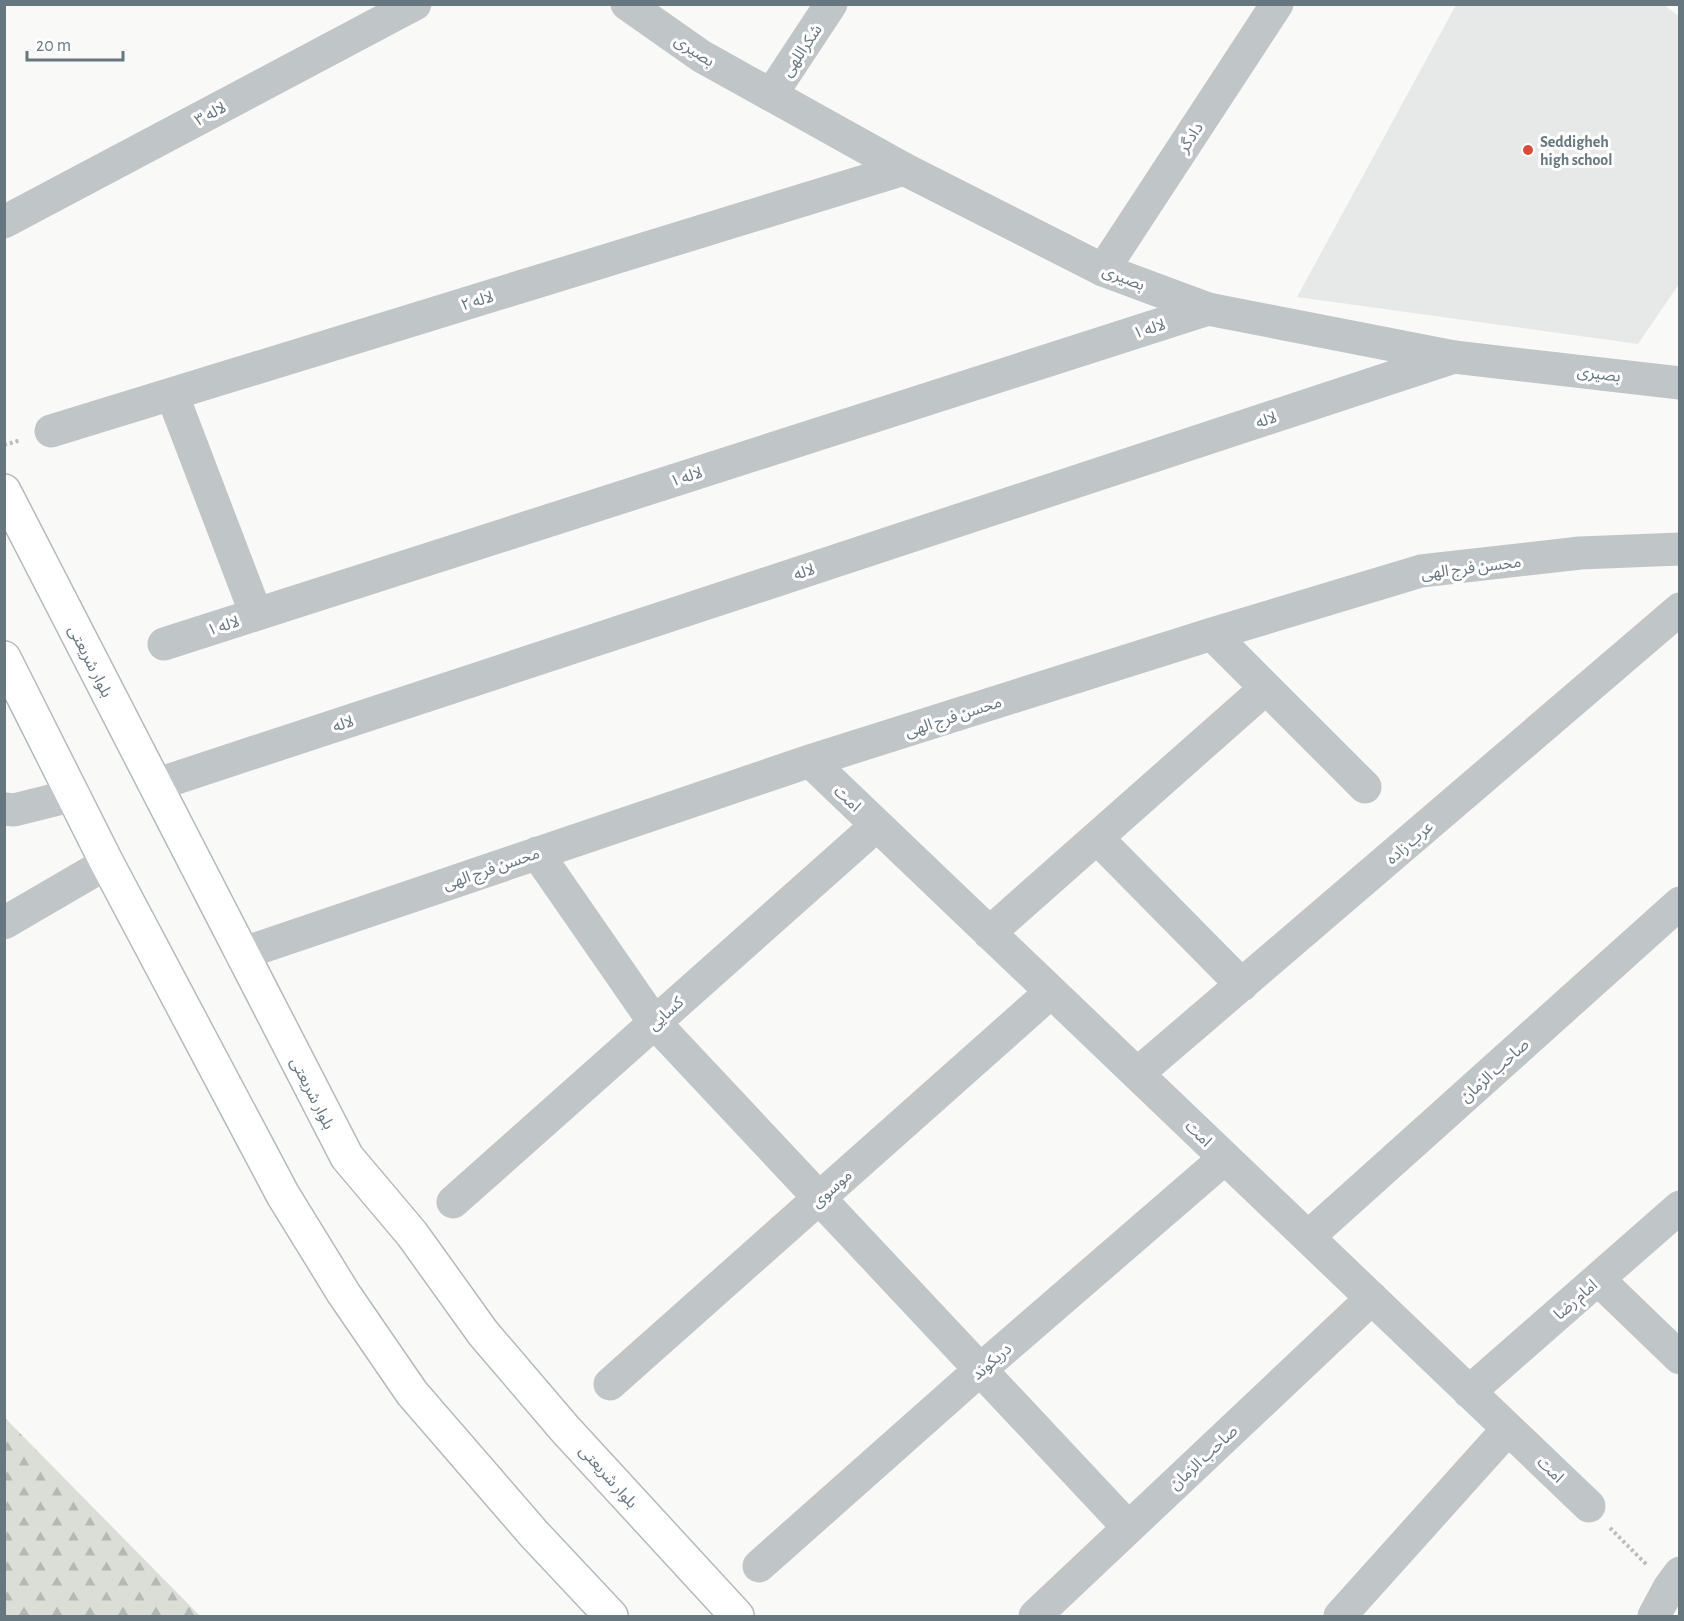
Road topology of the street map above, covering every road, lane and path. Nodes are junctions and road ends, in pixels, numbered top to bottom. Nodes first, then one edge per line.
1 (415, 4) edge
2 (627, 4) edge
3 (831, 4) edge
4 (1277, 4) edge
5 (771, 94) junction
6 (904, 169) junction
7 (4, 222) edge
8 (1103, 270) junction
9 (1208, 309) junction
10 (1454, 357) junction
11 (1680, 382) edge
12 (172, 394) junction
13 (51, 431) dead end
14 (4, 491) edge
15 (1680, 549) edge
16 (1680, 609) edge
17 (256, 614) junction
18 (1212, 634) junction
19 (164, 644) dead end
20 (5, 659) edge
21 (1266, 688) junction
22 (810, 761) junction
23 (155, 785) junction
24 (1365, 787) dead end
25 (74, 795) junction
26 (4, 809) edge
27 (877, 825) junction
28 (1097, 838) junction
29 (537, 852) junction
30 (107, 863) junction
31 (1680, 903) edge
32 (4, 923) edge
33 (989, 933) junction
34 (242, 954) junction
35 (1242, 985) junction
36 (1051, 992) junction
37 (654, 1022) junction
38 (1137, 1074) junction
39 (1225, 1158) junction
40 (819, 1198) junction
41 (453, 1202) dead end
42 (1680, 1207) edge
43 (1308, 1237) junction
44 (1598, 1279) junction
45 (1372, 1298) junction
46 (1680, 1358) edge
47 (981, 1369) junction
48 (610, 1384) dead end
49 (1470, 1392) junction
50 (1508, 1429) junction
51 (1589, 1506) joint
52 (1128, 1527) junction
53 (759, 1566) dead end
54 (1674, 1581) edge
55 (611, 1617) edge
56 (737, 1617) edge
57 (1035, 1617) edge
58 (1340, 1617) edge
59 (1654, 1617) edge

1 - 7 street, لاله ۳
2 - 5 street, بصیری
3 - 5 street, شکراللهی
4 - 8 street, دادگر
5 - 6 street, بصیری
6 - 8 street, بصیری
6 - 12 street, لاله ۲
8 - 9 street, بصیری
9 - 10 street, بصیری
9 - 17 street, لاله ۱
10 - 11 street, بصیری
10 - 23 street, لاله
12 - 13 street, لاله ۲
12 - 17 street
14 - 23 main road, بلوار شریعتی
15 - 18 street, محسن فرج الهی
16 - 35 street, عرب زاده
17 - 19 street, لاله ۱
18 - 21 street
18 - 22 street, محسن فرج الهی
20 - 25 main road
21 - 24 street
21 - 28 street
22 - 27 street, امت
22 - 29 street, محسن فرج الهی
23 - 34 main road, بلوار شریعتی
25 - 26 street
25 - 30 main road
27 - 33 street, امت
27 - 37 street, کسایی
28 - 33 street
28 - 35 street
29 - 34 street, محسن فرج الهی
29 - 37 street
30 - 32 street
30 - 55 main road
31 - 43 street, صاحب الزمان
33 - 36 street, امت
34 - 56 main road, بلوار شریعتی
35 - 38 street, عرب زاده
36 - 38 street, امت
36 - 40 street, موسوی
37 - 40 street
37 - 41 street, کسایی
38 - 39 street, امت
39 - 43 street, امت
39 - 47 street, دریکوند
40 - 47 street
40 - 48 street, موسوی
42 - 44 street, امام رضا
43 - 45 street, امت
44 - 46 street
44 - 49 street, امام رضا
45 - 49 street, امت
45 - 52 street, صاحب الزمان
47 - 52 street
47 - 53 street, دریکوند
49 - 50 street, امت
50 - 51 street, امت
50 - 58 street
51 - 54 path
52 - 57 street, صاحب الزمان
54 - 59 street

